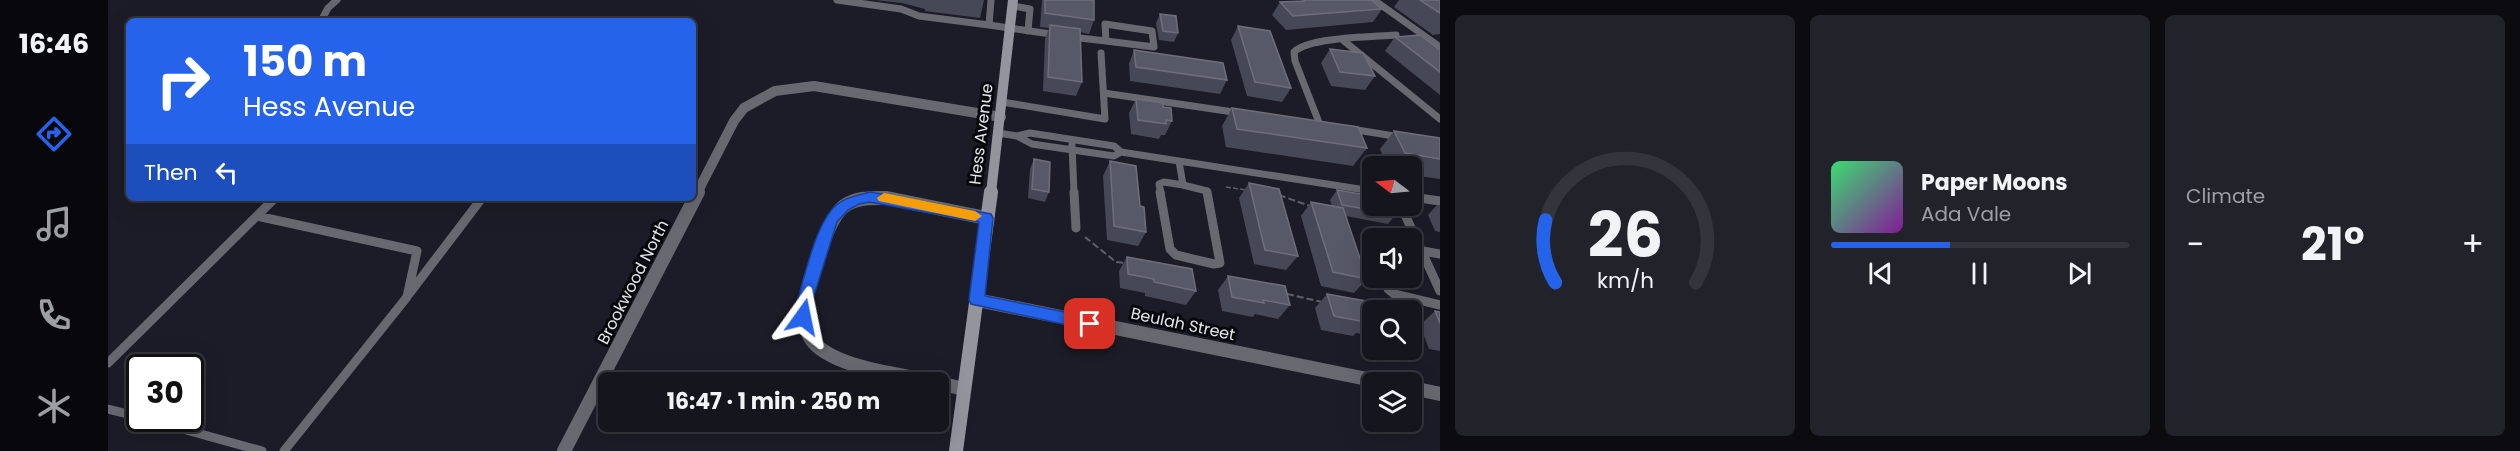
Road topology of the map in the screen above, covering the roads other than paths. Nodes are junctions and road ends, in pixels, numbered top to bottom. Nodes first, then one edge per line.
1 (337, 0) edge
2 (837, 0) edge
3 (991, 0) edge
4 (1384, 0) edge
5 (1375, 1) edge
6 (1013, 3) edge
7 (323, 18) edge
8 (989, 25) junction
9 (1010, 29) junction
10 (1028, 31) junction
11 (1396, 35) edge
12 (1344, 40) junction
13 (1106, 42) junction
14 (1440, 47) edge
15 (1101, 53) dead end
16 (1104, 93) junction
17 (1002, 102) junction
18 (1252, 115) edge
19 (1001, 117) junction
20 (1440, 119) edge
21 (1308, 123) edge
22 (1320, 125) junction
23 (1331, 126) edge
24 (1342, 128) edge
25 (998, 133) junction
26 (1017, 136) junction
27 (1407, 138) edge
28 (1072, 139) junction
29 (1072, 150) junction
30 (1121, 152) junction
31 (1179, 161) junction
32 (1183, 185) junction
33 (1362, 189) edge
34 (696, 195) edge
35 (1422, 198) edge
36 (272, 201) edge
37 (480, 201) edge
38 (693, 201) edge
39 (1440, 201) edge
40 (257, 216) junction
41 (986, 218) junction
42 (1076, 228) dead end
43 (1422, 251) joint
44 (1440, 254) edge
45 (1388, 288) edge
46 (1440, 291) edge
47 (407, 297) junction
48 (977, 300) junction
49 (1440, 305) edge
50 (108, 363) edge
51 (892, 372) edge
52 (1362, 378) edge
53 (949, 386) edge
54 (964, 389) junction
55 (1422, 390) edge
56 (1440, 394) edge
57 (108, 409) edge
58 (126, 414) edge
59 (192, 432) edge
60 (262, 451) edge
61 (284, 451) edge
62 (564, 451) edge
63 (956, 451) edge

1 - 7 lane
2 - 8 lane
3 - 8 lane
4 - 5 lane
5 - 14 lane
6 - 9 street, Hess Avenue
6 - 10 lane
8 - 9 lane
9 - 10 lane
9 - 17 street, Hess Avenue
10 - 13 lane
11 - 12 lane
12 - 20 lane
12 - 22 lane
13 - 13 lane
15 - 16 lane
16 - 17 lane
16 - 18 lane
17 - 19 street, Hess Avenue
19 - 25 street, Hess Avenue
19 - 34 street, Brookwood North
21 - 22 lane
22 - 23 lane
24 - 27 lane
25 - 26 lane
25 - 41 street, Hess Avenue
26 - 28 lane
26 - 29 lane
28 - 29 lane
28 - 30 lane
29 - 30 lane
29 - 42 lane
30 - 31 lane
31 - 32 lane
31 - 33 lane
32 - 32 lane
35 - 39 lane
36 - 40 lane
37 - 47 lane
38 - 62 street, Brookwood North
40 - 47 lane
40 - 50 lane
41 - 48 street, Hess Avenue
41 - 51 street
43 - 44 lane
43 - 46 lane
45 - 49 lane
47 - 61 lane
48 - 52 street, Beulah Street
48 - 54 street, Hess Avenue
53 - 54 street
54 - 63 street, Hess Avenue
55 - 56 street
57 - 58 lane
59 - 60 lane

